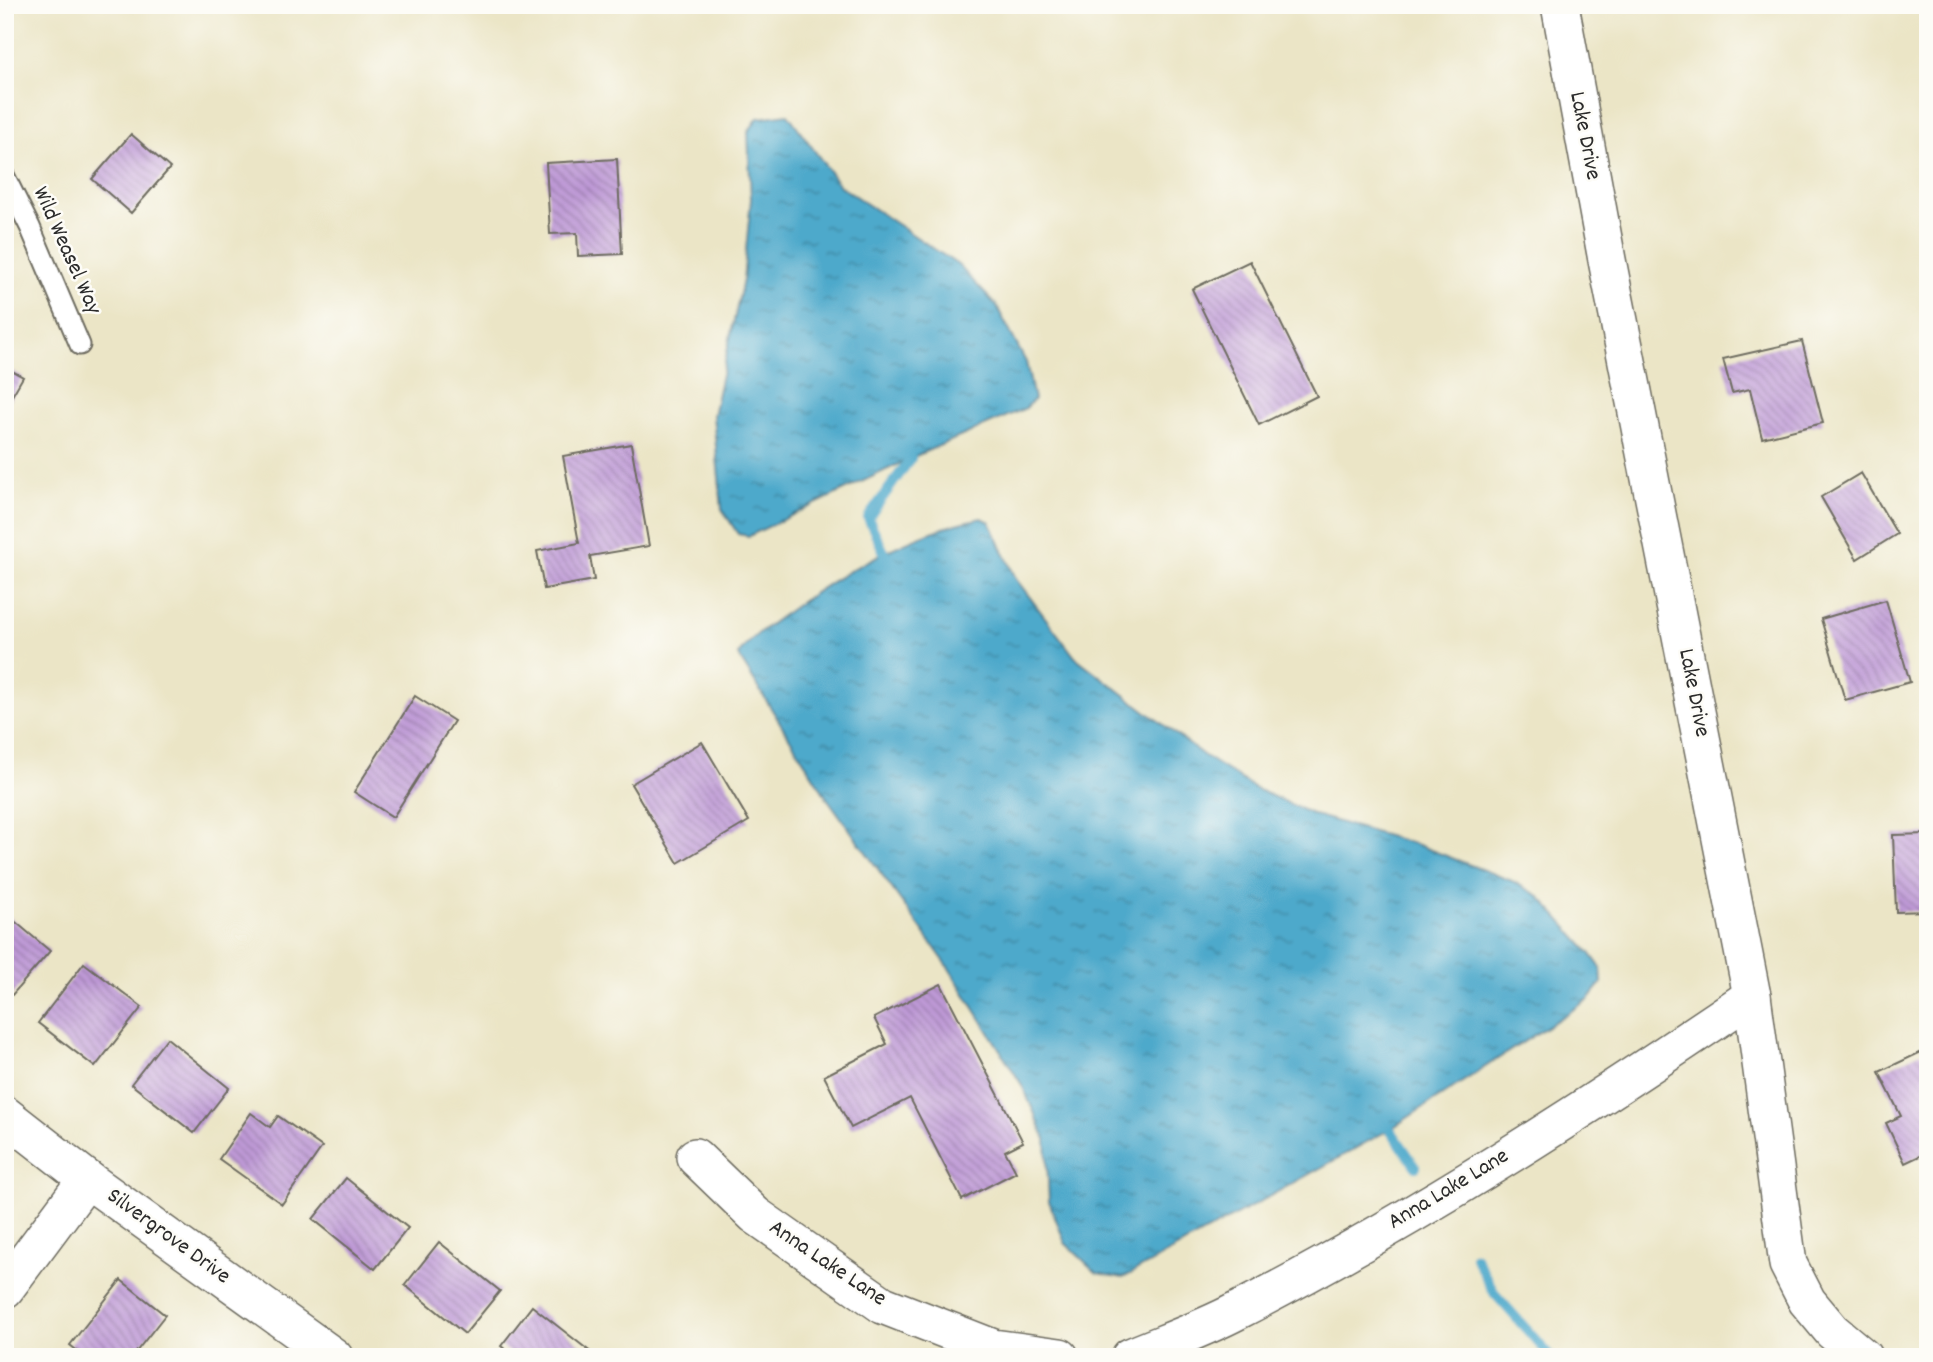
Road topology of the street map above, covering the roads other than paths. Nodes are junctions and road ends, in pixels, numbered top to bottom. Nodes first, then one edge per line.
1 (1560, 5) edge
2 (5, 177) edge
3 (80, 345) dead end
4 (1752, 996) junction
5 (5, 1115) edge
6 (695, 1157) dead end
7 (87, 1179) junction
8 (5, 1289) edge
9 (334, 1357) edge
10 (1060, 1357) edge
11 (1130, 1357) edge
12 (1863, 1357) edge

1 - 4 street, Lake Drive
2 - 3 lane, Wild Weasel Way
4 - 11 street, Anna Lake Lane
4 - 12 street, Lake Drive
5 - 7 street, Silvergrove Drive
6 - 10 street, Anna Lake Lane
7 - 8 street
7 - 9 street, Silvergrove Drive

